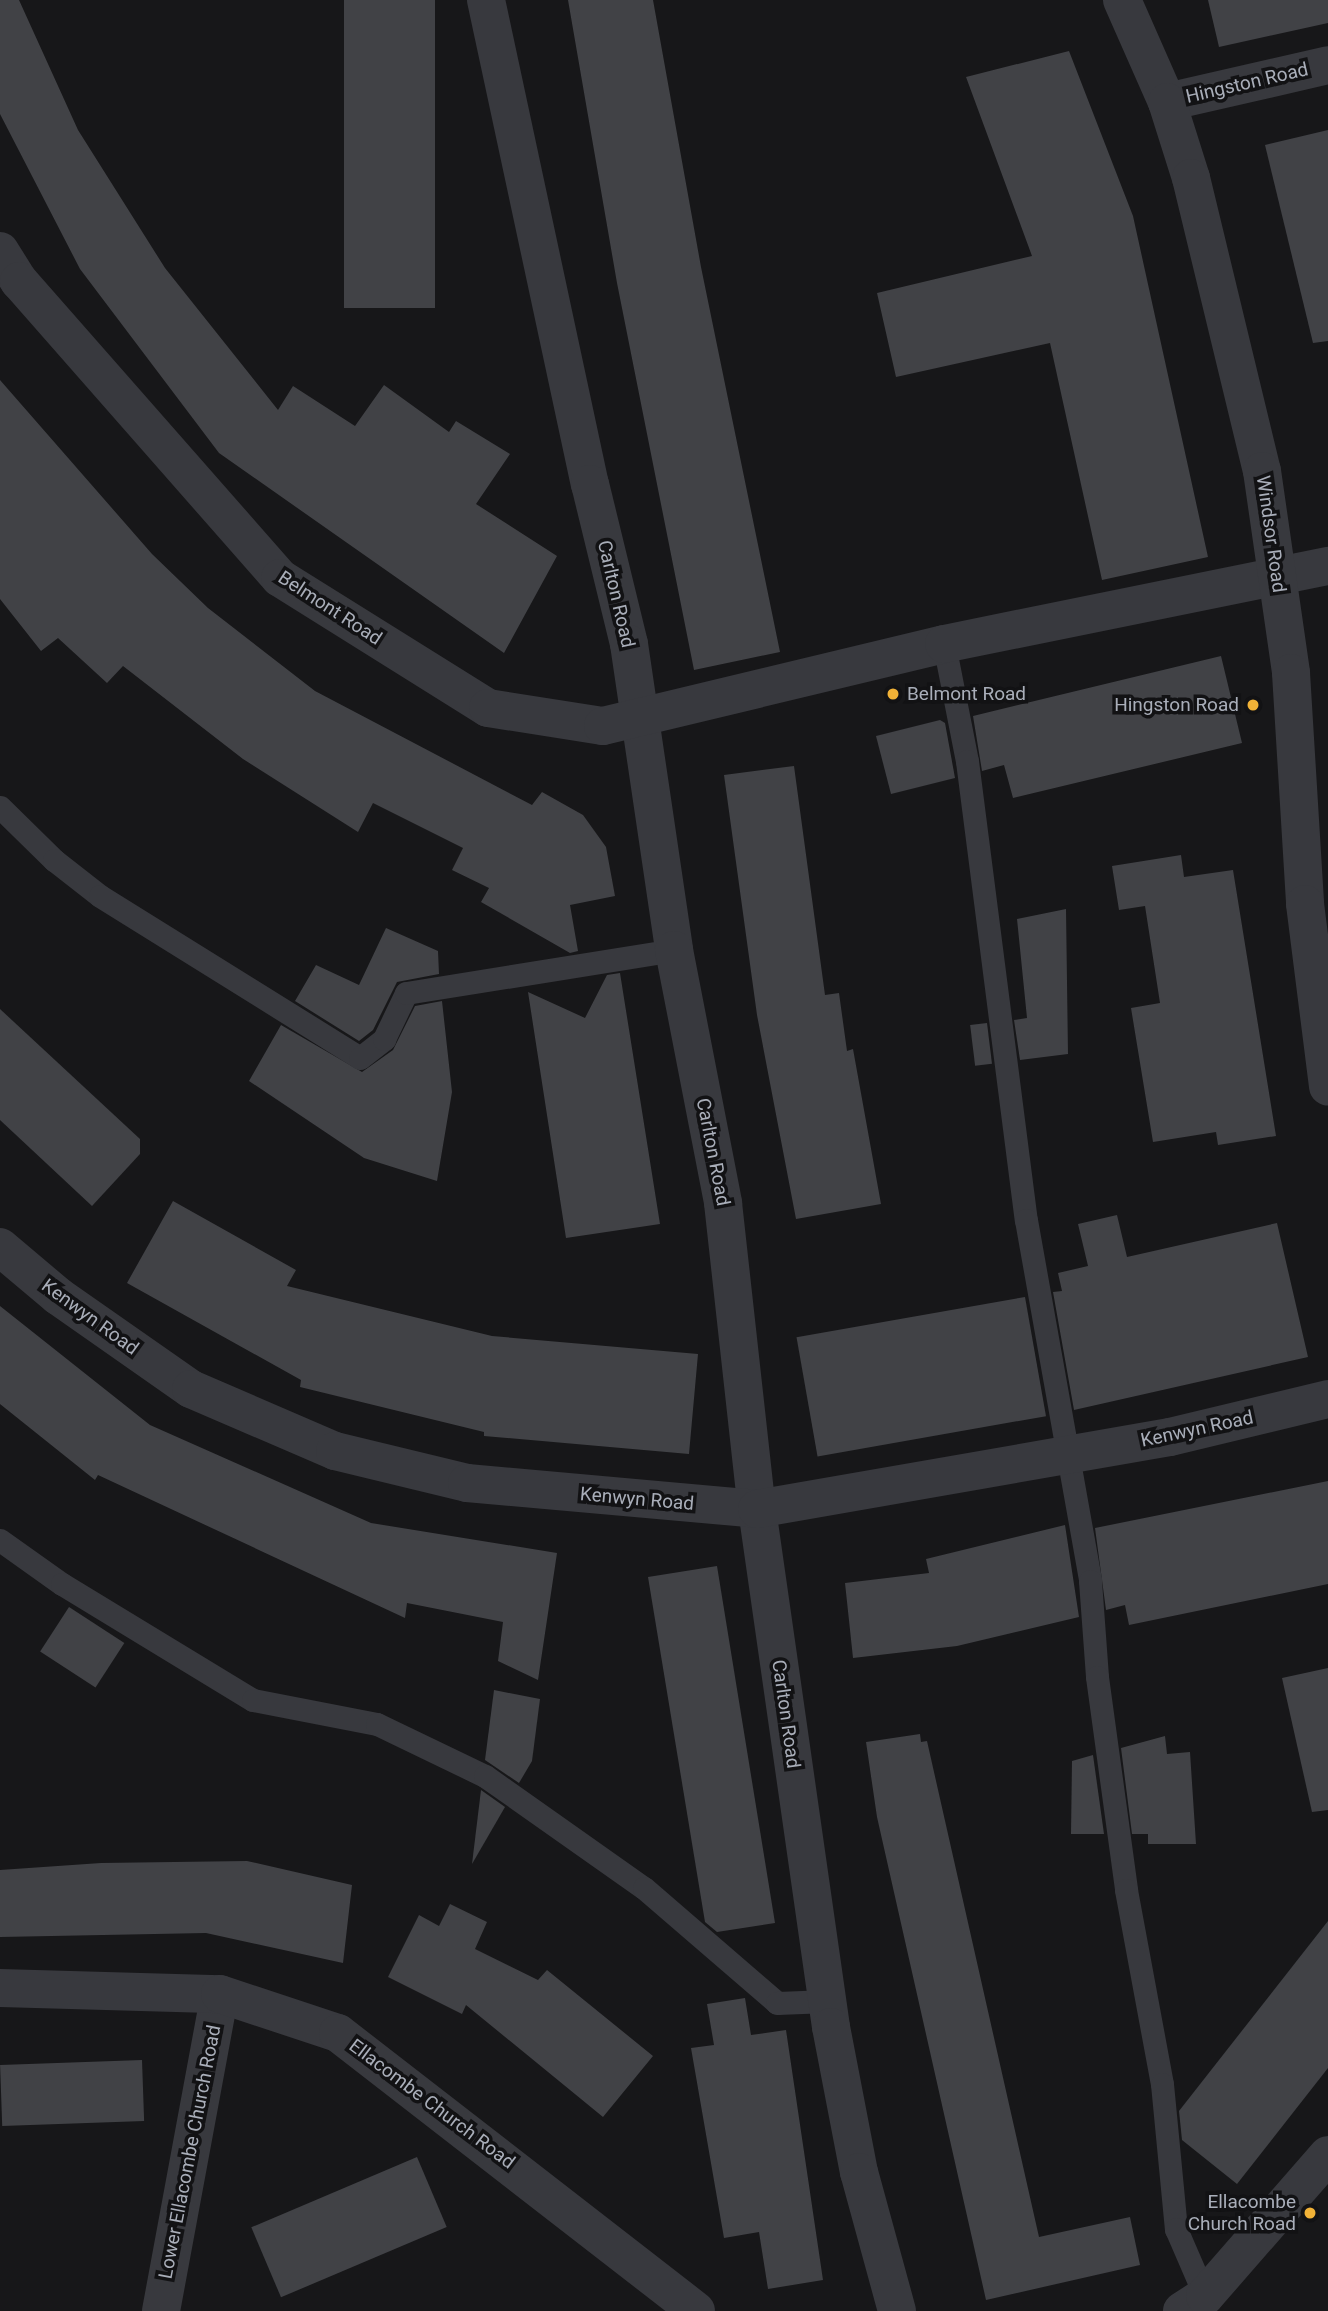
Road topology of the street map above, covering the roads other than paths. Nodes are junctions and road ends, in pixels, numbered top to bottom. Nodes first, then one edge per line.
1 (486, 0) edge
2 (1122, 0) edge
3 (1328, 65) edge
4 (1167, 102) junction
5 (6, 274) edge
6 (1328, 566) edge
7 (1277, 579) junction
8 (944, 644) junction
9 (640, 719) junction
10 (0, 807) edge
11 (1319, 949) edge
12 (674, 950) junction
13 (1328, 1087) edge
14 (0, 1247) edge
15 (1328, 1399) edge
16 (1066, 1455) junction
17 (757, 1509) junction
18 (0, 1540) edge
19 (0, 1988) edge
20 (220, 1994) junction
21 (828, 2001) junction
22 (1328, 2155) edge
23 (1193, 2304) edge
24 (161, 2311) edge
25 (696, 2311) edge
26 (897, 2311) edge

1 - 9 street, Carlton Road
2 - 4 street, Windsor Road
3 - 4 street, Hingston Road
4 - 7 street, Windsor Road
5 - 9 street, Belmont Road
6 - 7 street, Belmont Road
7 - 8 street, Belmont Road
7 - 11 street, Windsor Road
8 - 9 street, Belmont Road
8 - 16 lane
9 - 12 street, Carlton Road
10 - 12 lane
11 - 13 street, Windsor Road
12 - 17 street, Carlton Road
14 - 17 street, Kenwyn Road
15 - 16 street, Kenwyn Road
16 - 17 street, Kenwyn Road
16 - 23 lane
17 - 21 street, Carlton Road
18 - 21 lane
19 - 20 street, Ellacombe Church Road
20 - 24 street, Lower Ellacombe Church Road
20 - 25 street, Ellacombe Church Road
21 - 26 street, Carlton Road
22 - 23 street

